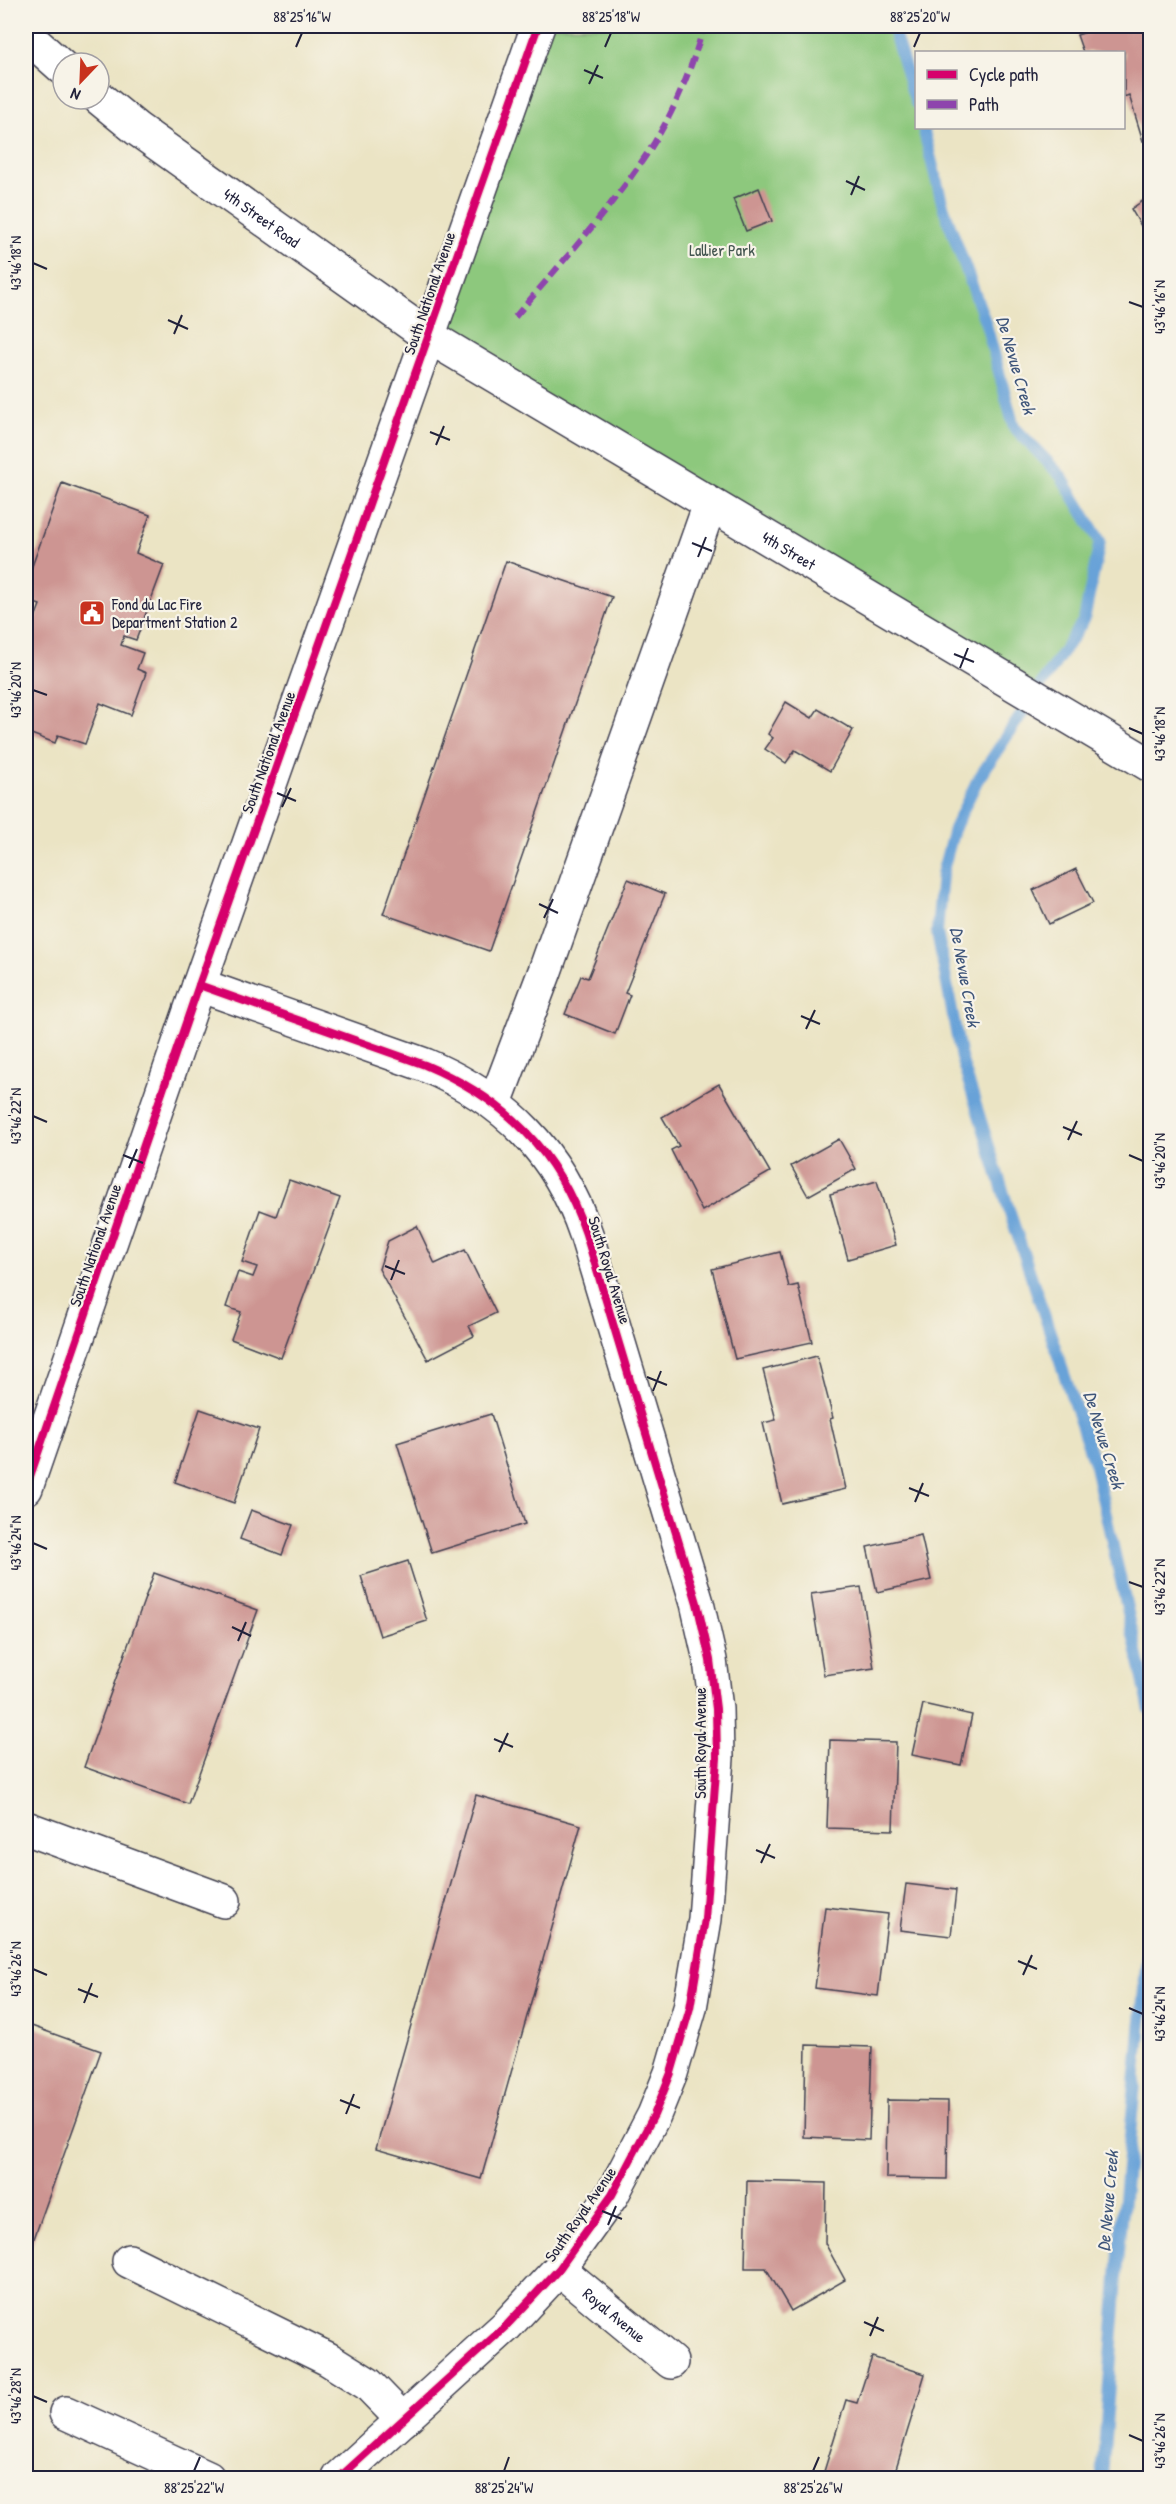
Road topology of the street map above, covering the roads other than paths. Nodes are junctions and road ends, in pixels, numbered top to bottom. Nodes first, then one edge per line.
1 (538, 26) edge
2 (26, 35) edge
3 (51, 57) edge
4 (111, 108) edge
5 (428, 336) junction
6 (710, 504) junction
7 (1150, 765) edge
8 (199, 985) junction
9 (495, 1103) junction
10 (26, 1488) edge
11 (26, 1828) edge
12 (224, 1901) dead end
13 (129, 2261) dead end
14 (559, 2269) junction
15 (671, 2362) dead end
16 (66, 2413) dead end
17 (403, 2420) junction
18 (208, 2478) edge
19 (339, 2478) edge

1 - 5 street, South National Avenue
2 - 3 street
4 - 5 street, 4th Street Road
5 - 6 street, 4th Street
5 - 8 street, South National Avenue
6 - 7 street, 4th Street
6 - 9 street
8 - 9 street, South Royal Avenue
8 - 10 street, South National Avenue
9 - 14 street, South Royal Avenue
11 - 12 street
13 - 17 street
14 - 15 street, Royal Avenue
14 - 17 street, South Royal Avenue
16 - 18 street
17 - 19 street, South Royal Avenue

